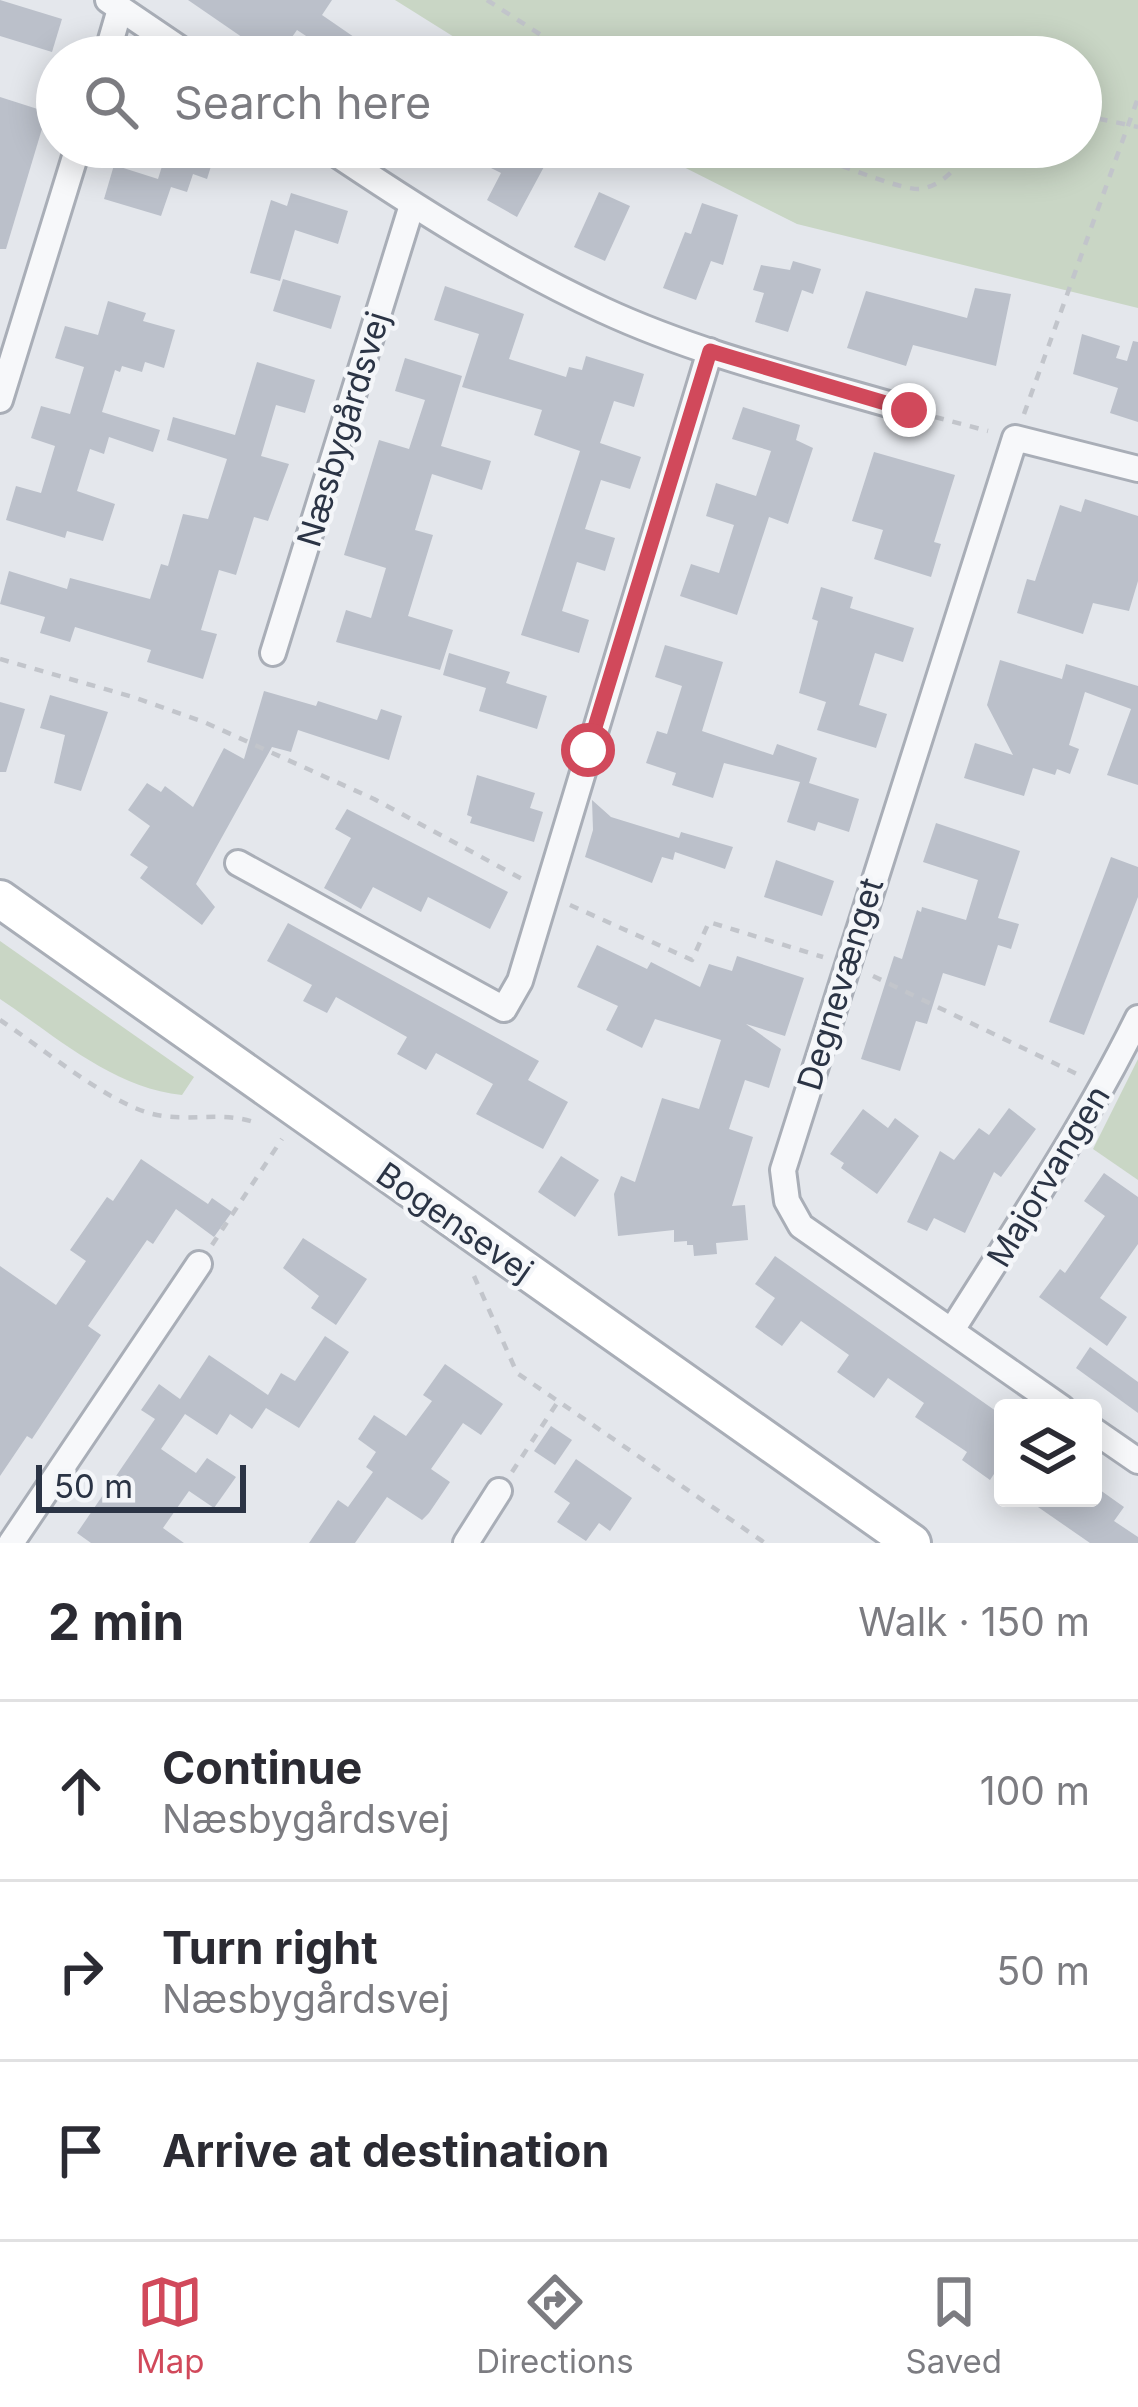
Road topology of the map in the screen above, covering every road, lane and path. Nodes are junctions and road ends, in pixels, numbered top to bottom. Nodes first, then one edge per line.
1 (487, 0) edge
2 (114, 4) edge
3 (109, 36) edge
4 (161, 36) edge
5 (542, 36) edge
6 (1138, 98) edge
7 (1102, 120) edge
8 (1129, 127) junction
9 (1138, 127) edge
10 (72, 168) edge
11 (357, 168) edge
12 (853, 168) edge
13 (955, 168) edge
14 (412, 205) junction
15 (710, 351) junction
16 (0, 400) edge
17 (909, 410) joint
18 (1015, 438) junction
19 (1138, 469) edge
20 (273, 653) dead end
21 (238, 863) dead end
22 (0, 899) edge
23 (1138, 1018) edge
24 (0, 1020) edge
25 (199, 1264) joint
26 (464, 1268) dead end
27 (952, 1330) junction
28 (1049, 1399) edge
29 (557, 1402) junction
30 (1102, 1436) edge
31 (1138, 1461) edge
32 (500, 1492) joint
33 (11, 1543) edge
34 (466, 1543) edge
35 (765, 1543) edge
36 (912, 1543) edge

1 - 5 path
2 - 3 street
2 - 4 street
6 - 8 path
7 - 8 path
8 - 9 path
8 - 18 path
10 - 16 street
11 - 14 street
12 - 13 path
14 - 15 street
14 - 20 street, Næsbygårdsvej
15 - 17 street
15 - 21 street
17 - 18 path
18 - 19 street
18 - 27 street, Degnevænget
22 - 36 main road, Bogensevej
23 - 27 street, Majorvangen
24 - 25 path
25 - 33 street
26 - 29 path
27 - 28 street, Degnevænget
29 - 32 path
29 - 35 path
30 - 31 street
32 - 34 street

